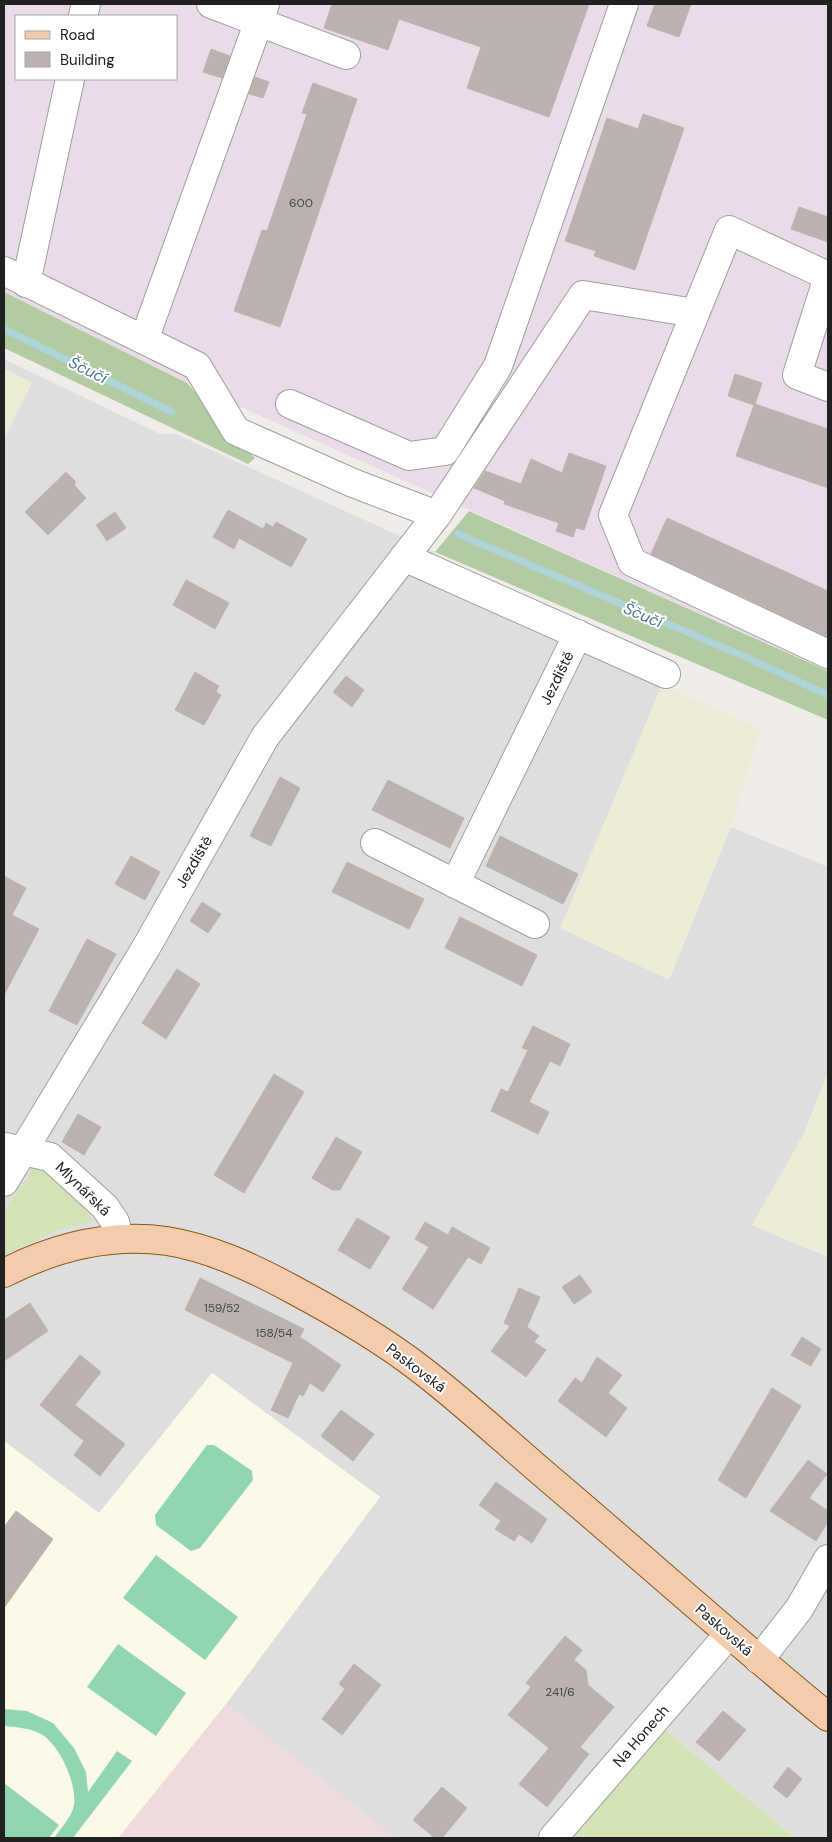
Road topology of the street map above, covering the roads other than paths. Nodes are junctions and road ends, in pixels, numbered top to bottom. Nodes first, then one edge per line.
1 (211, 4) edge
2 (624, 4) edge
3 (262, 12) edge
4 (346, 55) dead end
5 (70, 80) edge
6 (828, 276) edge
7 (15, 277) edge
8 (695, 313) junction
9 (144, 340) junction
10 (828, 387) edge
11 (290, 404) dead end
12 (437, 514) junction
13 (404, 557) junction
14 (578, 634) junction
15 (828, 654) edge
16 (666, 674) dead end
17 (375, 844) dead end
18 (455, 884) junction
19 (536, 924) dead end
20 (13, 1149) edge
21 (4, 1182) edge
22 (119, 1238) junction
23 (4, 1273) edge
24 (828, 1559) edge
25 (729, 1634) junction
26 (759, 1660) junction
27 (828, 1717) edge
28 (553, 1838) edge

1 - 3 street
2 - 11 street
3 - 4 street
3 - 9 street
5 - 7 street
6 - 8 street
6 - 10 street
7 - 9 street
8 - 12 street, Jezdiště
8 - 15 street
9 - 12 street
12 - 13 street, Jezdiště
13 - 14 street, Jezdiště
13 - 20 street, Jezdiště
14 - 16 street, Jezdiště
14 - 18 street, Jezdiště
17 - 18 street
18 - 19 street
20 - 21 street, Jezdiště
20 - 22 street, Mlynářská
22 - 23 main road, Paskovská
22 - 25 main road, Paskovská
24 - 26 street, Paskovská
25 - 26 main road, Paskovská
25 - 28 street, Na Honech
26 - 27 main road, Paskovská

